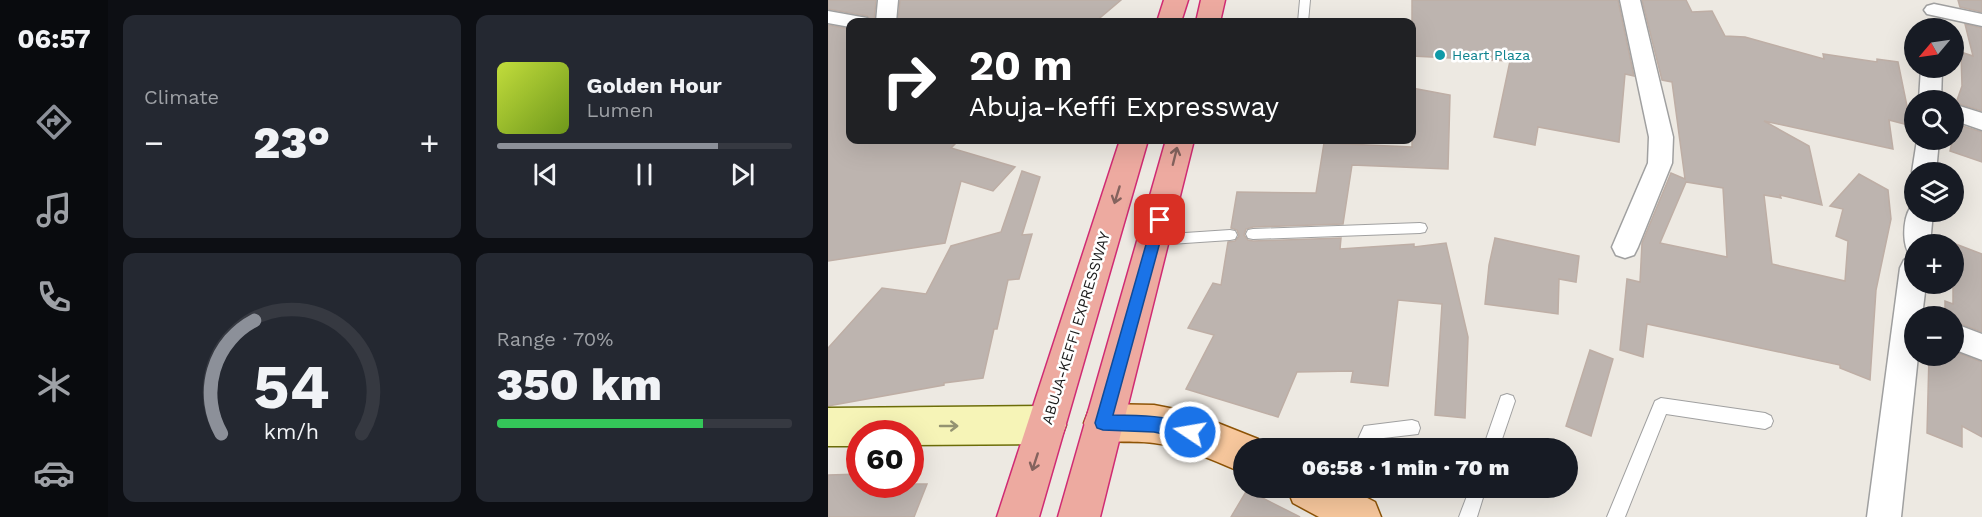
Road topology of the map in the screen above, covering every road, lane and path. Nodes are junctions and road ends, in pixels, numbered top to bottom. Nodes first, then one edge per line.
1 (888, 0) edge
2 (1176, 0) edge
3 (1213, 0) edge
4 (1305, 0) edge
5 (1630, 0) edge
6 (1934, 13) edge
7 (828, 17) edge
8 (886, 18) edge
9 (1170, 18) edge
10 (1209, 18) edge
11 (1303, 18) edge
12 (846, 20) edge
13 (1982, 20) edge
14 (1964, 116) edge
15 (1982, 122) edge
16 (1133, 144) edge
17 (1179, 144) edge
18 (1419, 228) dead end
19 (1253, 234) dead end
20 (1230, 235) dead end
21 (1155, 240) junction
22 (1625, 247) dead end
23 (1964, 340) edge
24 (1982, 347) edge
25 (1905, 366) edge
26 (1507, 401) dead end
27 (1765, 421) dead end
28 (1103, 423) junction
29 (1047, 425) junction
30 (828, 427) edge
31 (1412, 428) dead end
32 (1367, 438) edge
33 (1494, 438) edge
34 (1233, 449) edge
35 (1475, 498) edge
36 (1018, 517) edge
37 (1079, 517) edge
38 (1468, 517) edge
39 (1616, 517) edge
40 (1884, 517) edge

1 - 8 street
2 - 9 highway
3 - 10 highway
4 - 11 lane
5 - 22 street
6 - 13 street
7 - 12 street
14 - 15 street
16 -> 29 highway, ABUJA-KEFFI EXPRESSWAY
21 -> 17 highway
18 - 19 lane
20 - 21 lane
21 - 28 highway
23 - 24 street
25 - 40 street
26 - 33 lane
27 - 39 lane
28 - 34 main road
28 - 37 highway
30 -> 29 main road
29 -> 36 highway, ABUJA-KEFFI EXPRESSWAY
31 - 32 lane
35 - 38 lane

